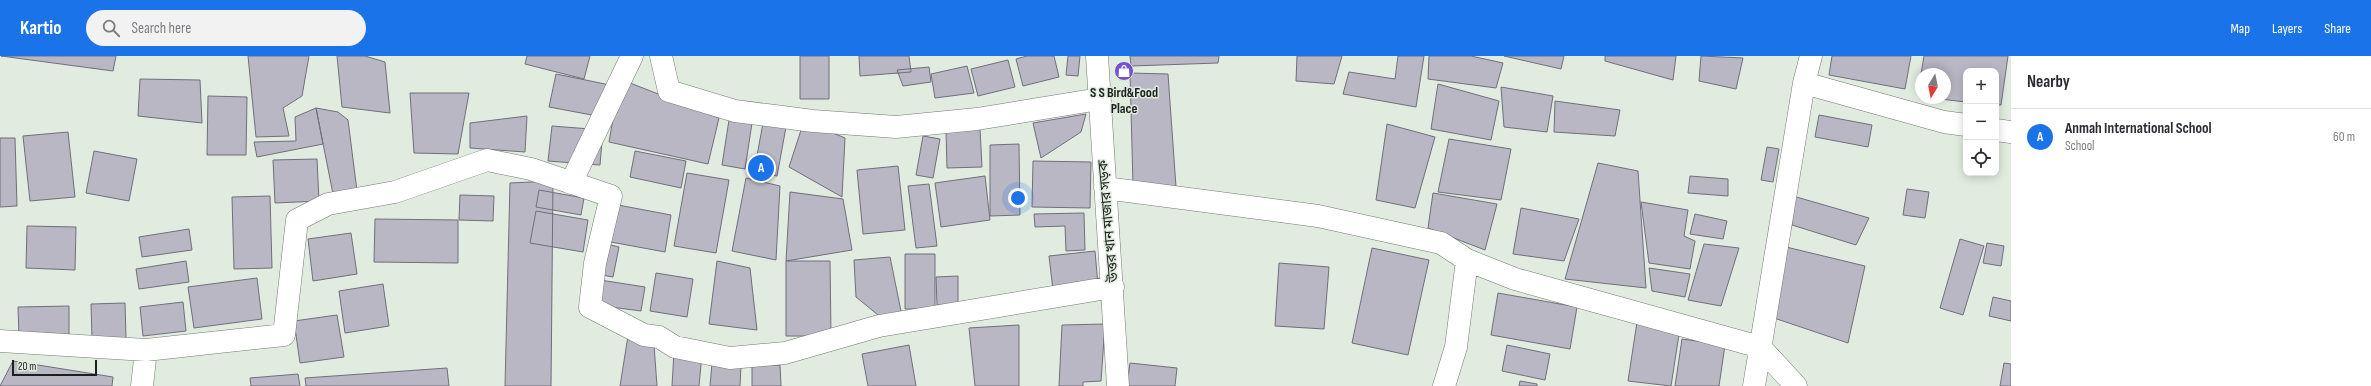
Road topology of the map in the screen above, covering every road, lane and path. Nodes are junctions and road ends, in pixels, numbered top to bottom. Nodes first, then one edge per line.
1 (632, 56) edge
2 (661, 56) edge
3 (1097, 56) edge
4 (1811, 56) edge
5 (1804, 83) junction
6 (1099, 99) junction
7 (1963, 125) edge
8 (1999, 130) edge
9 (2011, 132) edge
10 (571, 183) junction
11 (1105, 188) junction
12 (1467, 260) junction
13 (1113, 288) junction
14 (0, 341) edge
15 (1760, 347) junction
16 (146, 350) junction
17 (142, 386) edge
18 (1118, 386) edge
19 (1444, 386) edge
20 (1754, 386) edge
21 (1796, 386) edge

1 - 10 street
2 - 6 street
3 - 6 street, উত্তর খান মাজার সড়ক
4 - 5 street
5 - 7 street
5 - 15 street
6 - 11 street, উত্তর খান মাজার সড়ক
8 - 9 street
10 - 13 street
10 - 16 street
11 - 12 street
11 - 13 street, উত্তর খান মাজার সড়ক
12 - 15 street
12 - 19 street
13 - 18 street, উত্তর খান মাজার সড়ক
14 - 16 street
15 - 20 street
15 - 21 street
16 - 17 street

